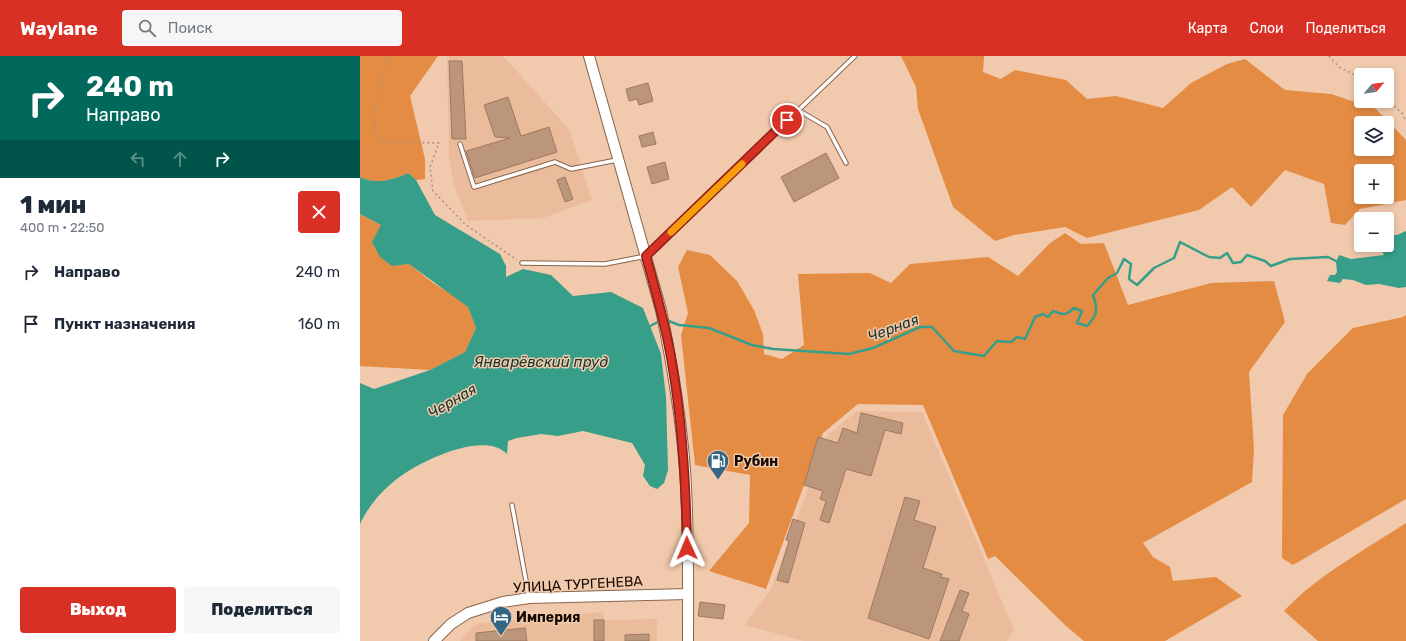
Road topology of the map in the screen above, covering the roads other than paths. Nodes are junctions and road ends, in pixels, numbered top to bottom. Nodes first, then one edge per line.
1 (589, 56) edge
2 (855, 56) edge
3 (798, 110) junction
4 (460, 144) dead end
5 (618, 160) junction
6 (846, 163) dead end
7 (646, 256) junction
8 (522, 263) road end
9 (512, 505) dead end
10 (688, 594) junction
11 (529, 598) junction
12 (434, 641) edge
13 (688, 641) edge

1 - 5 street
2 - 3 lane
3 - 6 lane
3 - 7 lane
4 - 5 lane
5 - 7 street
7 - 8 lane
7 - 10 street
9 - 11 lane
10 - 11 street, УЛИЦА ТУРГЕНЕВА
10 - 13 street
11 - 12 street, УЛИЦА ТУРГЕНЕВА

